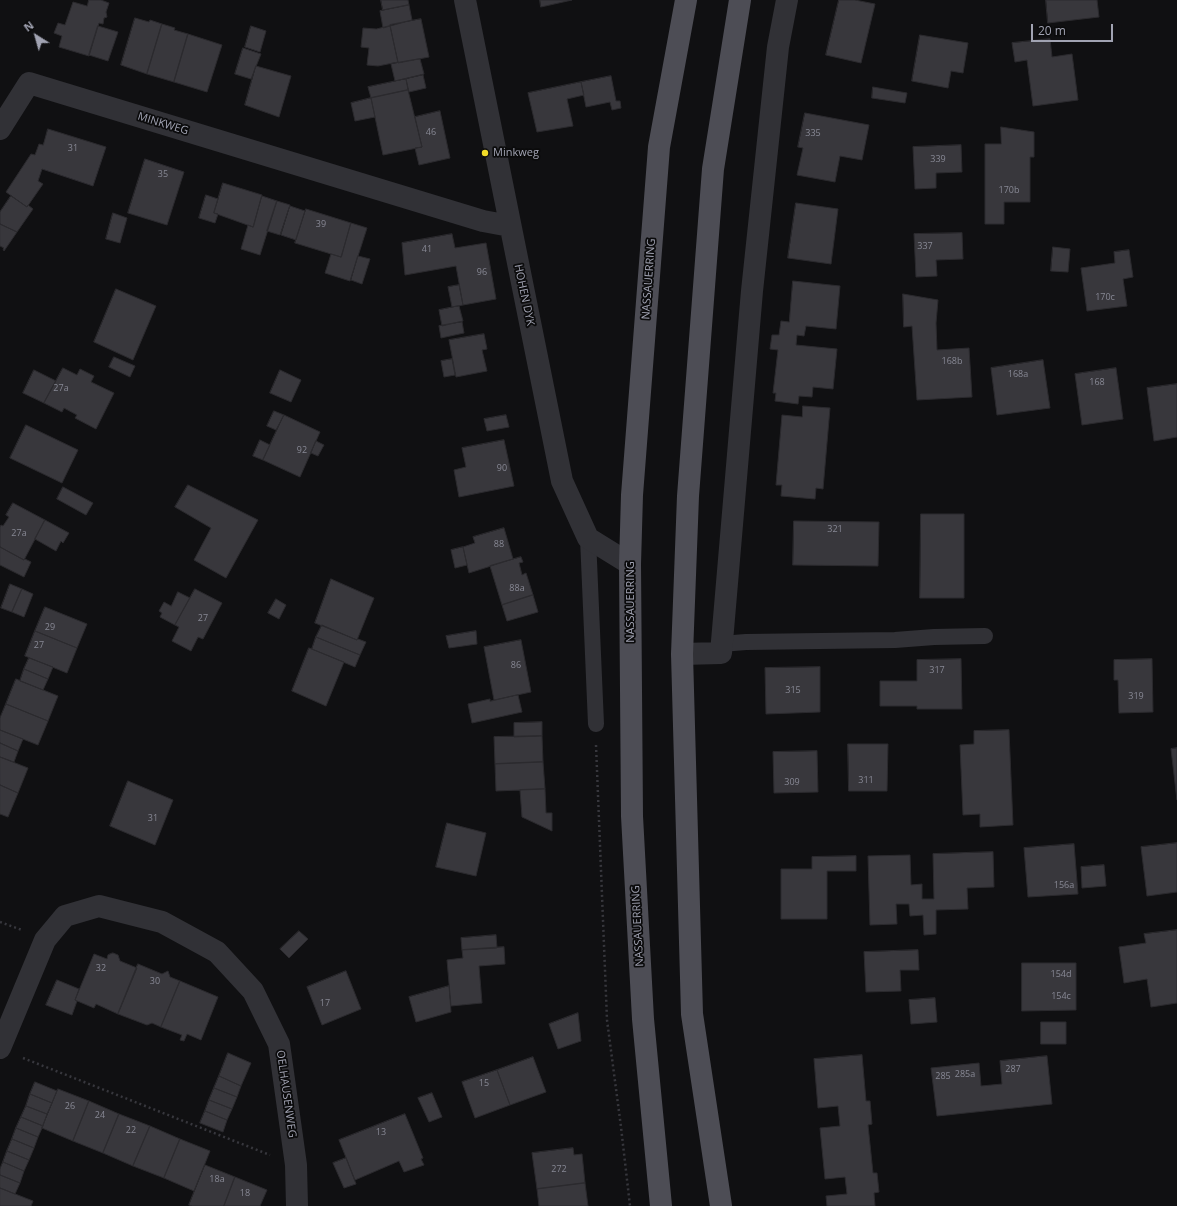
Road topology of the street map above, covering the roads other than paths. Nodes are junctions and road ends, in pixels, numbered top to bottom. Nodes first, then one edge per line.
1 (465, 0) edge
2 (686, 0) edge
3 (740, 0) edge
4 (787, 0) edge
5 (0, 129) edge
6 (510, 226) junction
7 (588, 538) junction
8 (630, 564) junction
9 (985, 636) dead end
10 (721, 648) junction
11 (682, 654) junction
12 (596, 724) road end
13 (0, 1048) edge
14 (297, 1206) edge
15 (661, 1206) edge
16 (721, 1206) edge

1 - 6 street, HOHEN DYK
2 - 8 main road, NASSAUERRING
3 - 11 main road
4 - 10 street
5 - 6 street, MINKWEG
6 - 7 street, HOHEN DYK
7 - 8 street
7 - 12 lane
8 - 15 main road, NASSAUERRING
9 - 10 lane
10 - 11 street
11 - 16 main road
13 - 14 street, OELHAUSENWEG

